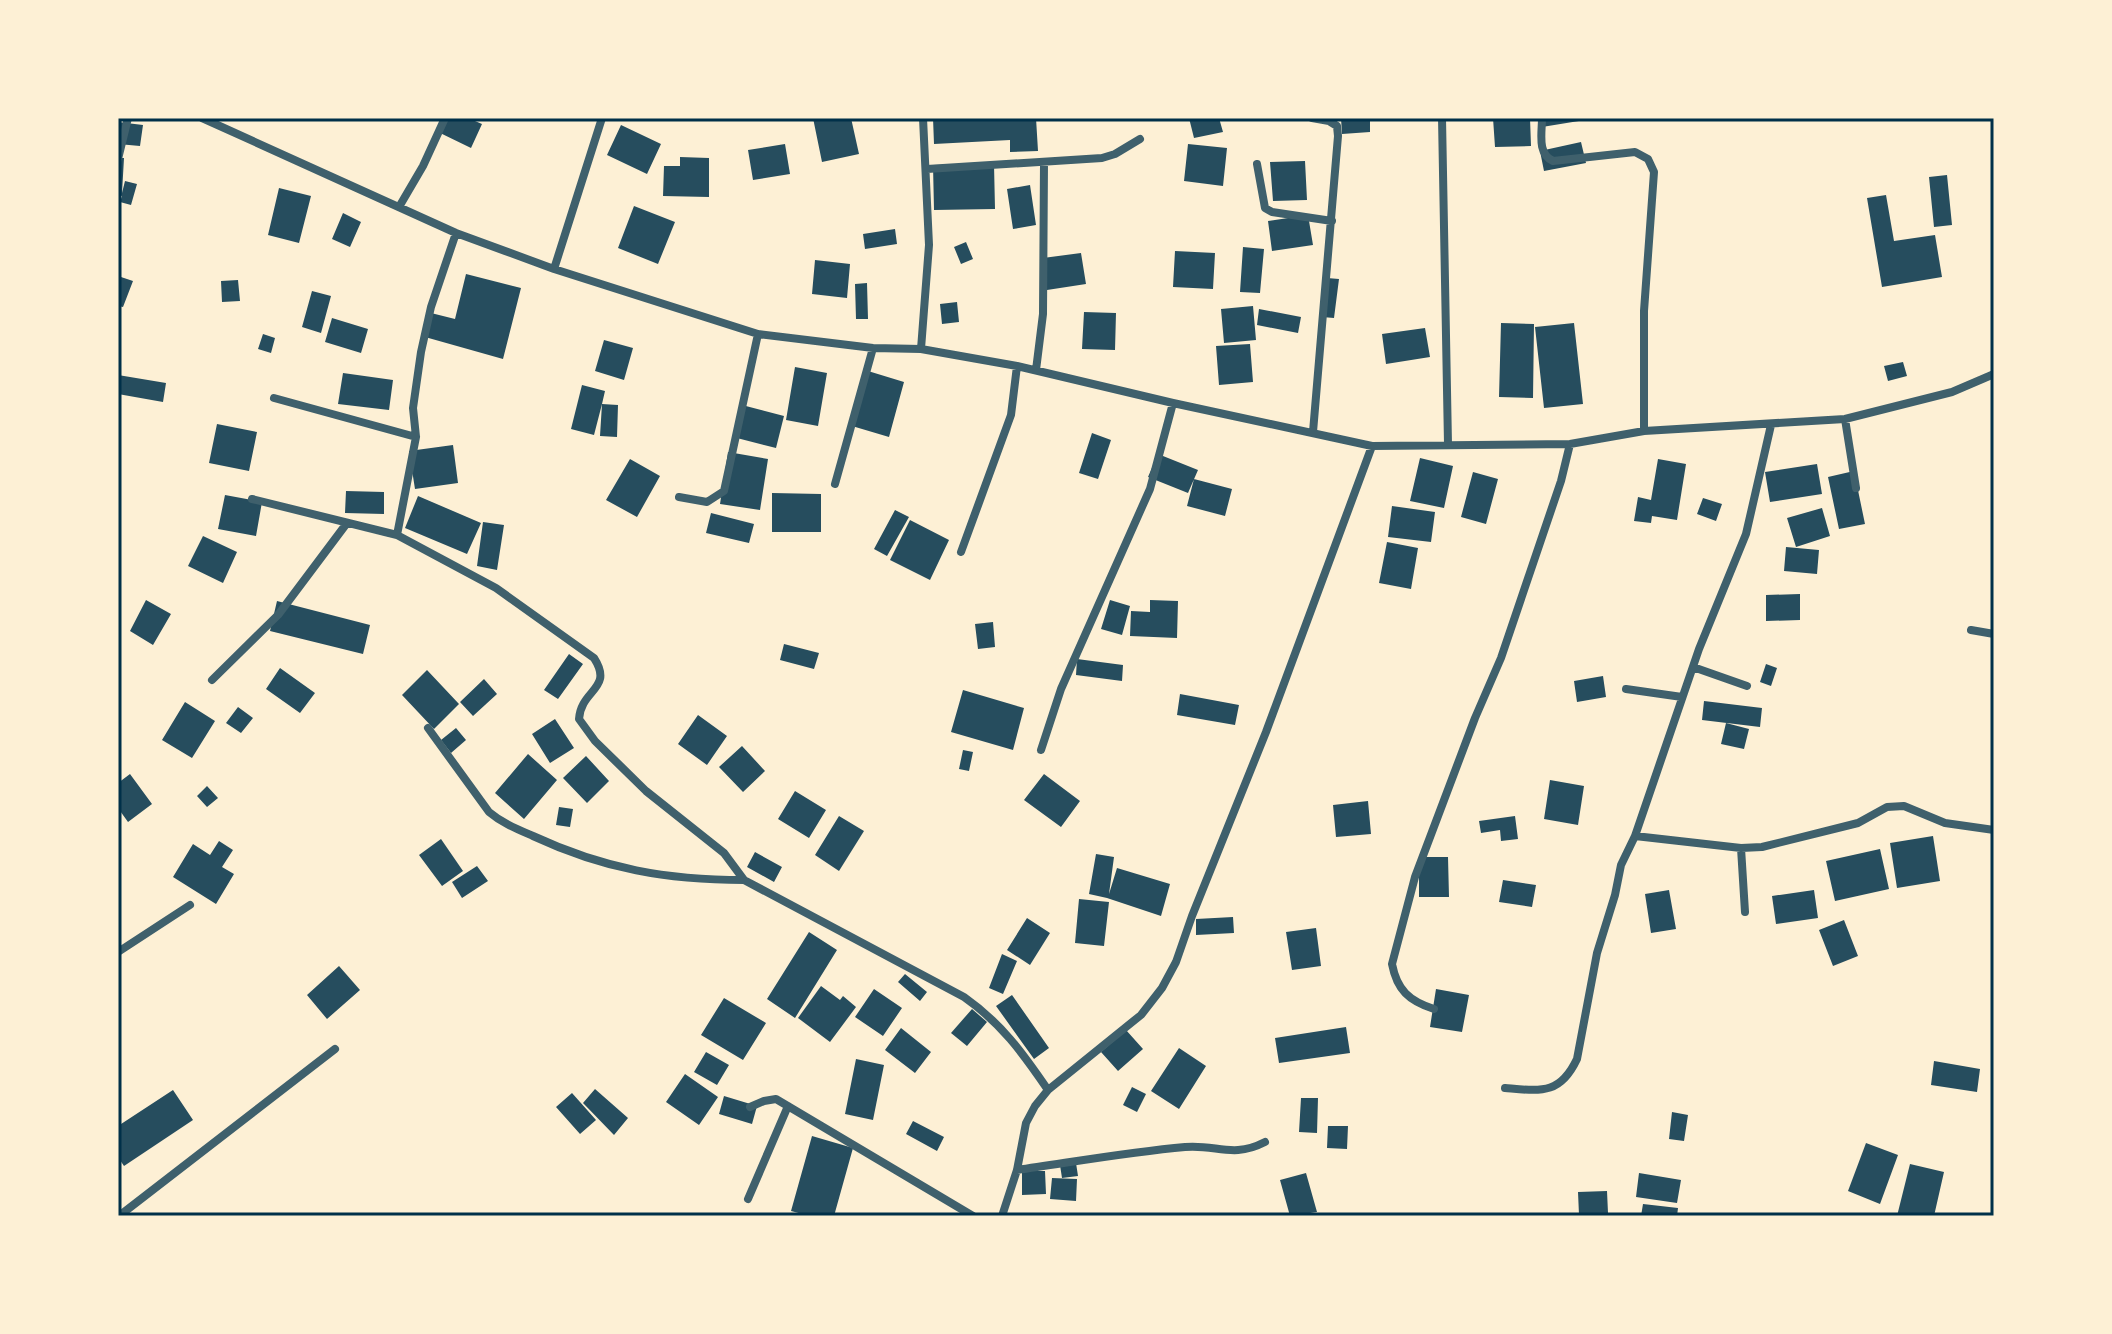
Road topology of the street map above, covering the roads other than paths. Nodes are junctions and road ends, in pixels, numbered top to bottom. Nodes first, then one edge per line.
1 (128, 118) edge
2 (202, 118) edge
3 (445, 118) edge
4 (602, 118) edge
5 (923, 118) edge
6 (1312, 118) edge
7 (1442, 118) edge
8 (1542, 118) edge
9 (226, 122) edge
10 (1140, 139) dead end
11 (118, 159) edge
12 (1044, 163) junction
13 (1257, 164) dead end
14 (927, 169) junction
15 (399, 207) junction
16 (1332, 221) junction
17 (456, 233) junction
18 (554, 269) junction
19 (758, 334) junction
20 (873, 348) junction
21 (921, 349) junction
22 (1017, 366) junction
23 (1036, 370) junction
24 (1994, 374) edge
25 (274, 398) dead end
26 (1173, 403) junction
27 (1845, 419) junction
28 (1771, 425) junction
29 (1644, 431) junction
30 (1313, 432) junction
31 (416, 437) junction
32 (1448, 444) junction
33 (1570, 444) junction
34 (1372, 446) junction
35 (835, 484) dead end
36 (1856, 488) dead end
37 (679, 497) dead end
38 (252, 499) dead end
39 (347, 523) junction
40 (397, 535) junction
41 (961, 552) dead end
42 (1971, 630) dead end
43 (1994, 634) edge
44 (1693, 667) junction
45 (212, 680) dead end
46 (1747, 686) dead end
47 (1626, 689) dead end
48 (1682, 697) junction
49 (428, 728) dead end
50 (1041, 750) dead end
51 (1994, 830) edge
52 (1635, 836) junction
53 (1741, 848) junction
54 (744, 880) junction
55 (190, 905) dead end
56 (1745, 912) dead end
57 (118, 952) edge
58 (1434, 1009) dead end
59 (335, 1049) dead end
60 (1505, 1088) dead end
61 (1048, 1090) junction
62 (788, 1106) junction
63 (750, 1107) dead end
64 (1265, 1142) dead end
65 (1017, 1170) junction
66 (748, 1199) dead end
67 (119, 1216) edge
68 (973, 1216) edge
69 (1002, 1216) edge

1 - 11 street
2 - 9 street
3 - 15 street
4 - 18 street
5 - 14 street
6 - 16 street
7 - 32 street
8 - 29 street
9 - 15 street
10 - 12 street
12 - 14 street
12 - 23 street
13 - 16 street
14 - 21 street
15 - 17 street
16 - 30 street
17 - 18 street
17 - 31 street
18 - 19 street
19 - 20 street
19 - 37 street
20 - 21 street
20 - 35 street
21 - 22 street
22 - 23 street
22 - 41 street
23 - 26 street
24 - 27 street
25 - 31 street
26 - 30 street
26 - 50 street
27 - 28 street
27 - 36 street
28 - 29 street
28 - 44 street
29 - 33 street
30 - 34 street
31 - 40 street
32 - 33 street
32 - 34 street
33 - 58 street
34 - 61 street
38 - 39 street
39 - 40 street
39 - 45 street
40 - 54 street
42 - 43 street
44 - 46 street
44 - 48 street
47 - 48 street
48 - 52 street
49 - 54 street
51 - 53 street
52 - 53 street
52 - 60 street
53 - 56 street
54 - 61 street
55 - 57 street
59 - 67 street
61 - 65 street
62 - 63 street
62 - 66 street
62 - 68 street
64 - 65 street
65 - 69 street

